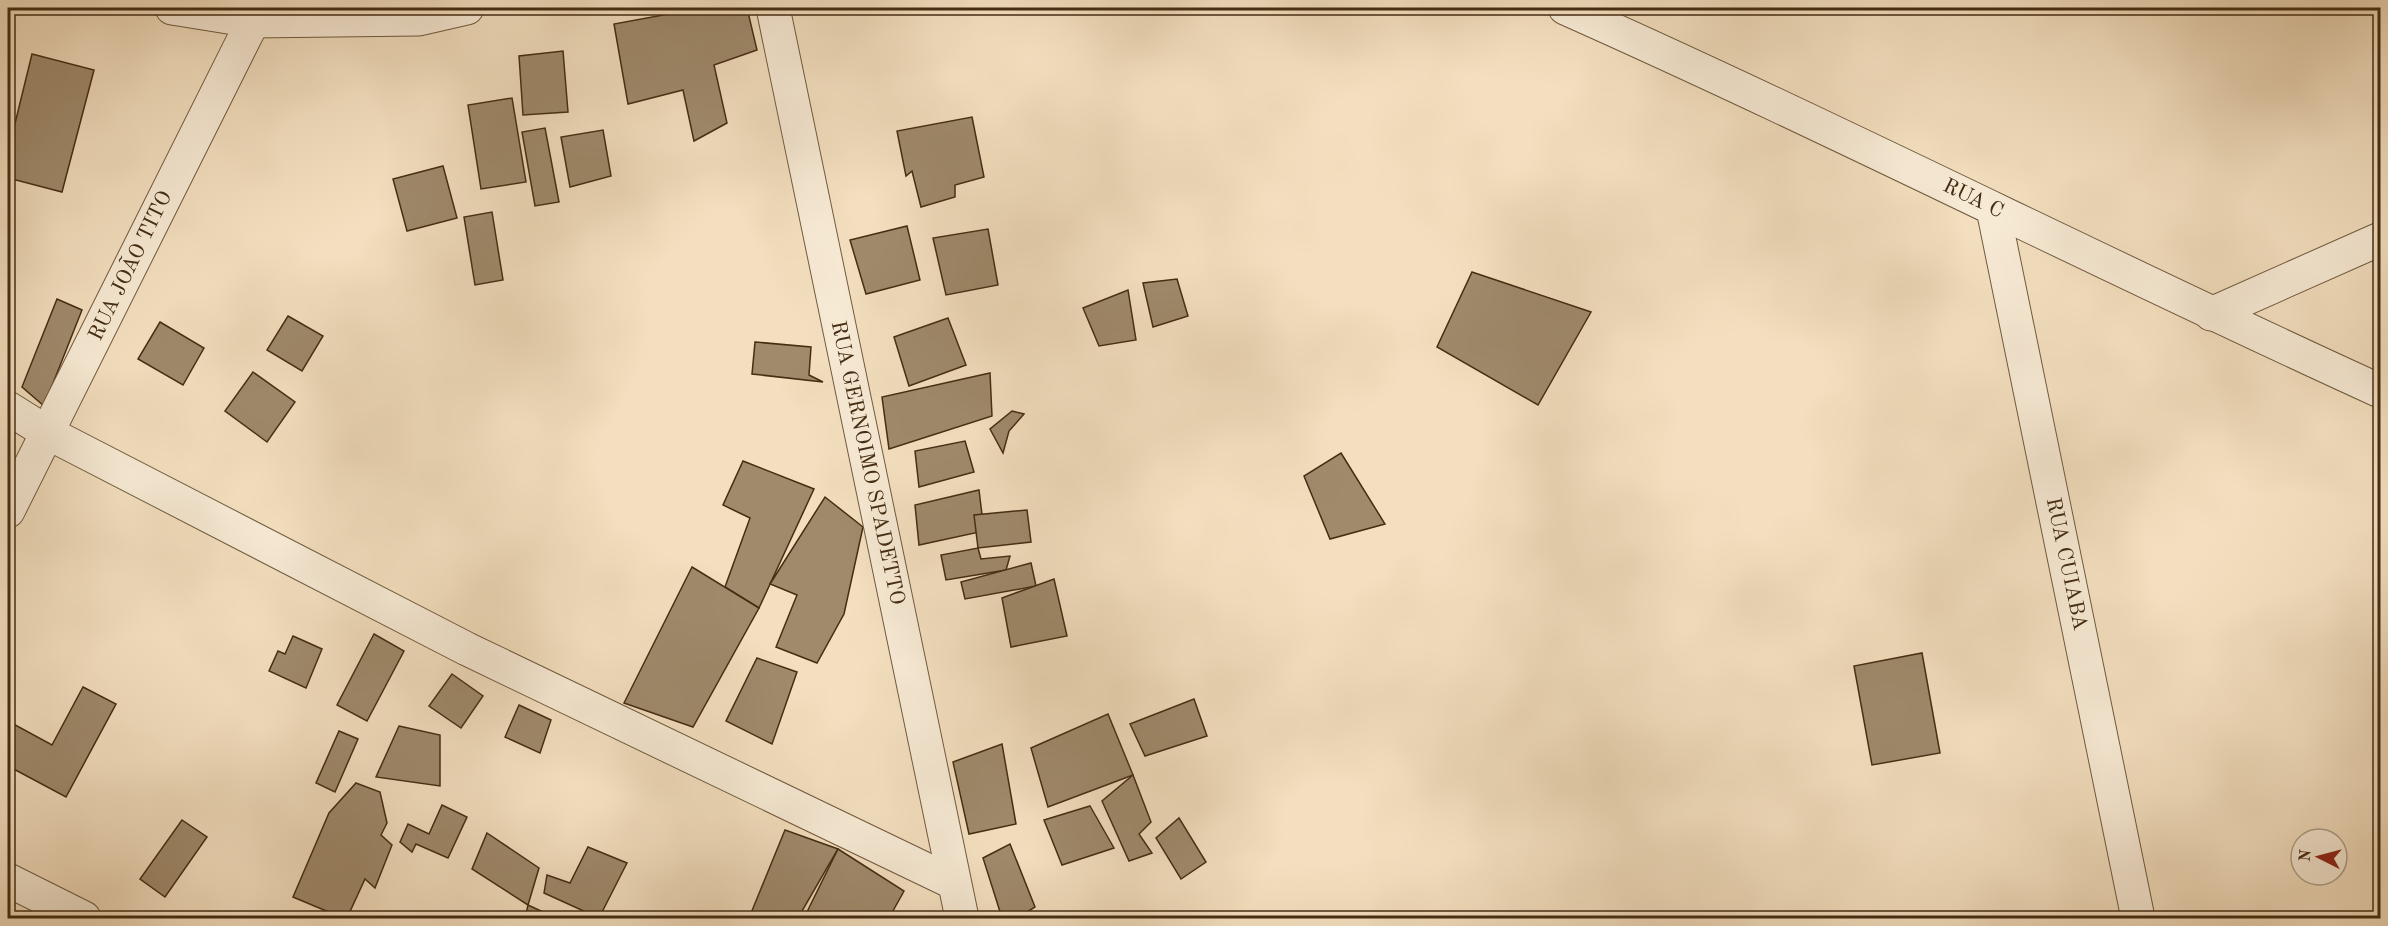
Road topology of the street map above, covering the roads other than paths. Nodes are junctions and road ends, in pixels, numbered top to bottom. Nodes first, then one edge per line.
1 (172, 8) edge
2 (467, 8) edge
3 (773, 8) edge
4 (1565, 8) edge
5 (253, 21) junction
6 (1993, 209) junction
7 (2380, 239) edge
8 (2211, 314) junction
9 (2380, 391) edge
10 (8, 408) edge
11 (48, 433) junction
12 (8, 511) edge
13 (8, 880) edge
14 (954, 883) junction
15 (84, 918) edge
16 (962, 918) edge
17 (2138, 918) edge

1 - 5 street
2 - 5 street
3 - 14 street, RUA GERNOIMO SPADETTO
4 - 6 street, RUA C
5 - 11 street, RUA JOÃO TITO
6 - 8 street, RUA C
6 - 17 street, RUA CUIABA
7 - 8 street
8 - 9 street, RUA C
10 - 11 street
11 - 12 street, RUA JOÃO TITO
11 - 14 street
13 - 15 street
14 - 16 street, RUA GERNOIMO SPADETTO

